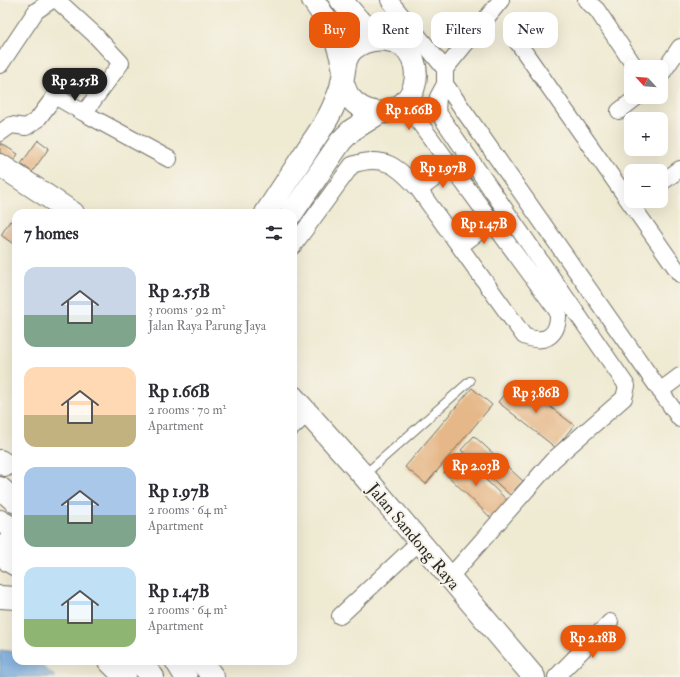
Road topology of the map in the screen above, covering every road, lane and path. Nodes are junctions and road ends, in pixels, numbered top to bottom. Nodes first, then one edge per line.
1 (52, 0) edge
2 (58, 0) edge
3 (313, 0) edge
4 (341, 0) edge
5 (501, 0) edge
6 (392, 1) edge
7 (596, 3) edge
8 (368, 27) edge
9 (368, 40) edge
10 (680, 47) edge
11 (404, 48) edge
12 (522, 48) edge
13 (631, 60) edge
14 (0, 65) edge
15 (668, 65) edge
16 (343, 74) junction
17 (445, 77) junction
18 (405, 103) junction
19 (628, 104) edge
20 (619, 111) dead end
21 (84, 113) junction
22 (379, 113) junction
23 (0, 133) edge
24 (169, 159) dead end
25 (0, 165) edge
26 (451, 166) junction
27 (680, 169) edge
28 (668, 178) edge
29 (624, 188) edge
30 (419, 190) junction
31 (638, 208) edge
32 (66, 209) edge
33 (269, 209) edge
34 (295, 209) edge
35 (492, 222) junction
36 (297, 241) edge
37 (460, 246) junction
38 (679, 269) edge
39 (680, 376) edge
40 (470, 381) dead end
41 (660, 391) junction
42 (297, 408) edge
43 (680, 419) edge
44 (301, 420) edge
45 (364, 476) junction
46 (0, 488) edge
47 (12, 499) edge
48 (12, 513) edge
49 (7, 526) edge
50 (419, 542) junction
51 (8, 559) edge
52 (449, 578) junction
53 (0, 597) edge
54 (12, 598) edge
55 (340, 616) dead end
56 (610, 622) dead end
57 (113, 665) edge
58 (142, 665) edge
59 (178, 665) edge
60 (204, 665) edge
61 (125, 677) edge
62 (153, 677) edge
63 (186, 677) edge
64 (213, 677) edge
65 (534, 677) edge
66 (556, 677) edge

1 - 14 street
2 - 21 street
3 - 16 main road
4 - 8 main road
5 - 17 street
6 - 17 street
7 - 13 street
9 - 16 main road
10 - 15 street
11 - 18 main road
12 - 29 street
16 - 22 main road
16 - 33 main road
17 - 41 street
17 - 52 street
18 - 22 main road
18 - 26 street
19 - 20 street
21 - 23 street
21 - 24 street
22 - 34 main road
25 - 32 main road
26 - 30 street
26 - 35 street
27 - 28 street
30 - 36 street
30 - 37 street
31 - 38 street
35 - 37 street
35 - 37 street
39 - 41 street
40 - 45 lane
41 - 43 street
42 - 44 main road, Jalan Sandong Raya
44 - 45 main road, Jalan Sandong Raya
45 - 50 main road, Jalan Sandong Raya
46 - 47 main road
48 - 49 main road
49 - 51 main road
50 - 52 main road, Jalan Sandong Raya
50 - 55 street
52 - 65 main road, Jalan Sandong Raya
53 - 54 main road
56 - 66 street
57 - 61 main road
58 - 62 main road
59 - 63 main road
60 - 64 main road

